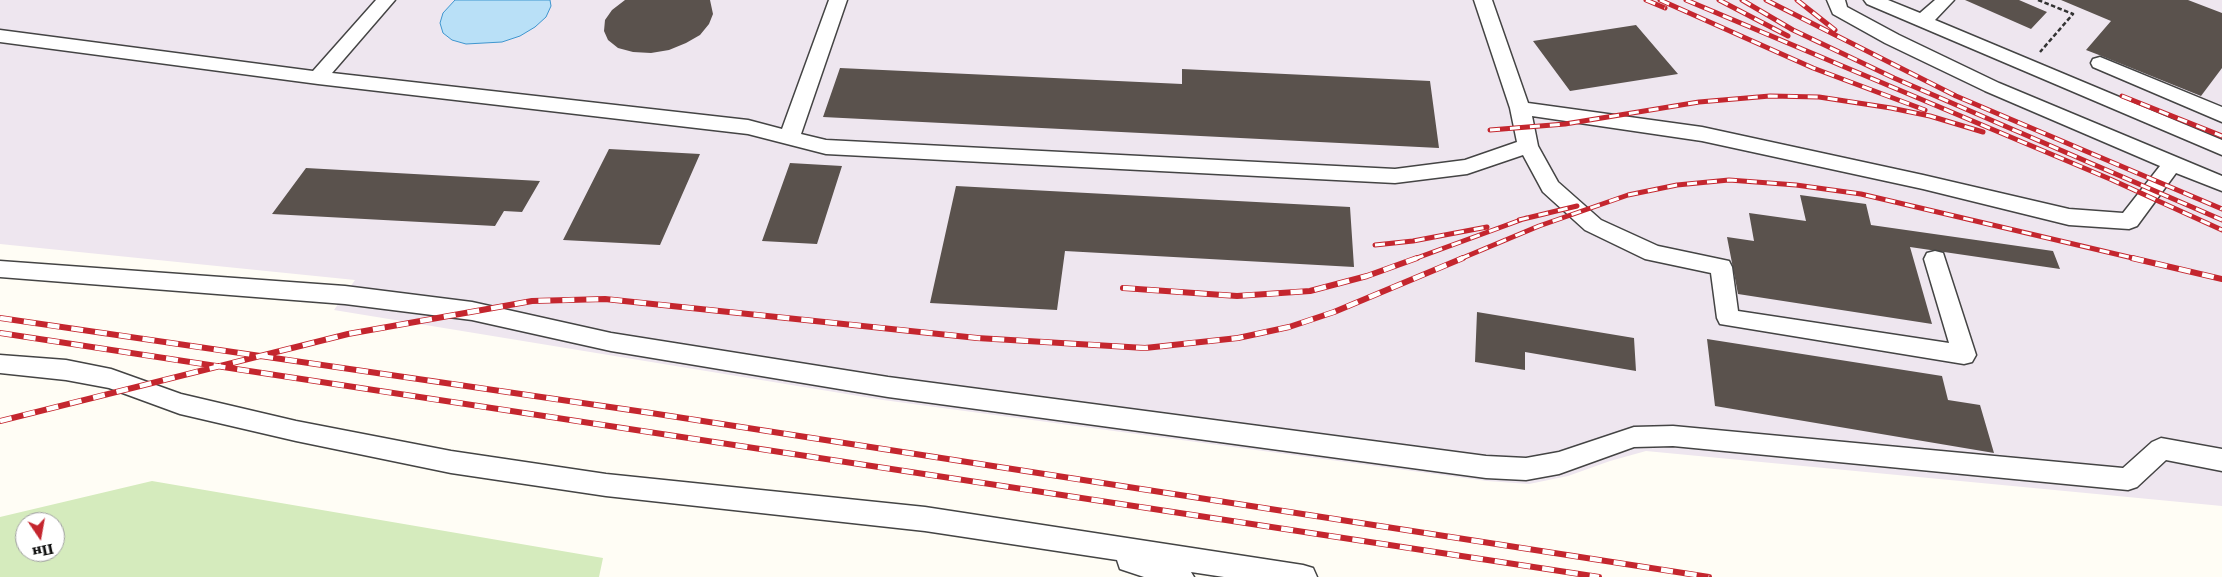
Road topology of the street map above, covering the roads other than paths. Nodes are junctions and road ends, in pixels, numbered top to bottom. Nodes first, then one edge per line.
1 (386, 0) edge
2 (838, 0) edge
3 (1483, 0) edge
4 (1836, 0) edge
5 (1873, 0) edge
6 (1945, 0) edge
7 (1922, 21) junction
8 (0, 36) edge
9 (2100, 63) dead end
10 (318, 78) junction
11 (2172, 94) junction
12 (1520, 108) junction
13 (2222, 115) edge
14 (2152, 119) junction
15 (789, 138) junction
16 (1528, 146) junction
17 (2222, 148) edge
18 (2172, 164) junction
19 (2222, 184) edge
20 (1935, 260) dead end
21 (0, 269) edge
22 (0, 364) edge
23 (2222, 460) edge
24 (1072, 540) junction
25 (1180, 577) edge
26 (1303, 577) edge

1 - 10 street
2 - 15 street
3 - 12 street
4 - 18 street
5 - 7 street
6 - 7 street
7 - 14 street
8 - 10 street
9 - 11 street
10 - 15 street
11 - 13 street
11 - 14 street
12 - 16 street
12 - 18 street
14 - 17 street
15 - 16 street
16 - 20 street
18 - 19 street
21 - 23 street
22 - 24 street
24 - 25 street
24 - 26 street

